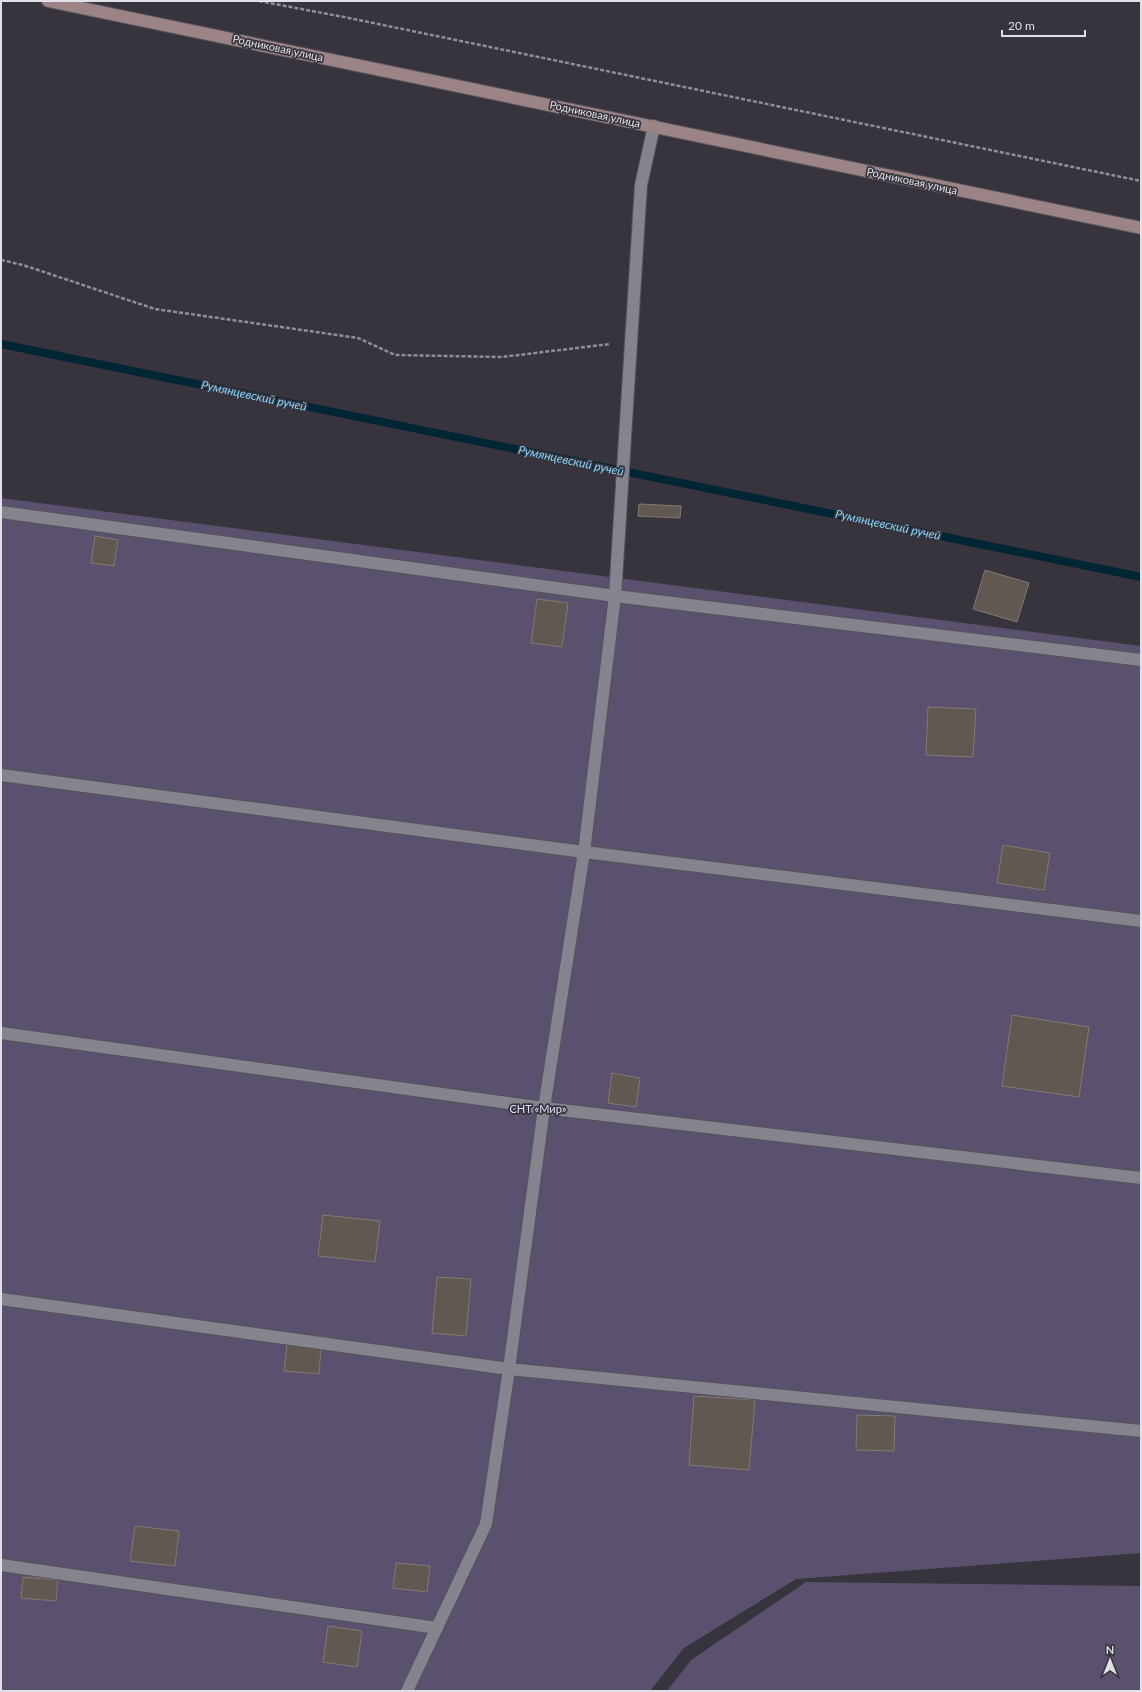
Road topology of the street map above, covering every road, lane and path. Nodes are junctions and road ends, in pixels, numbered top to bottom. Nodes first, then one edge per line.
1 (48, 1) edge
2 (259, 1) edge
3 (654, 126) junction
4 (1141, 181) edge
5 (1141, 228) edge
6 (1, 260) edge
7 (631, 342) junction
8 (1, 512) edge
9 (615, 596) junction
10 (1141, 660) edge
11 (1, 774) edge
12 (584, 852) junction
13 (1141, 921) edge
14 (1, 1033) edge
15 (544, 1108) junction
16 (1141, 1178) edge
17 (1, 1299) edge
18 (509, 1369) junction
19 (1141, 1431) edge
20 (1, 1565) edge
21 (437, 1628) junction
22 (407, 1691) edge

1 - 3 main road, Родниковая улица
2 - 4 path
3 - 5 main road, Родниковая улица
3 - 7 lane
6 - 7 path
7 - 9 lane
8 - 9 lane
9 - 10 lane
9 - 12 lane
11 - 12 lane
12 - 13 lane
12 - 15 lane
14 - 15 lane
15 - 16 lane
15 - 18 lane
17 - 18 lane
18 - 19 lane
18 - 21 lane
20 - 21 lane
21 - 22 lane

